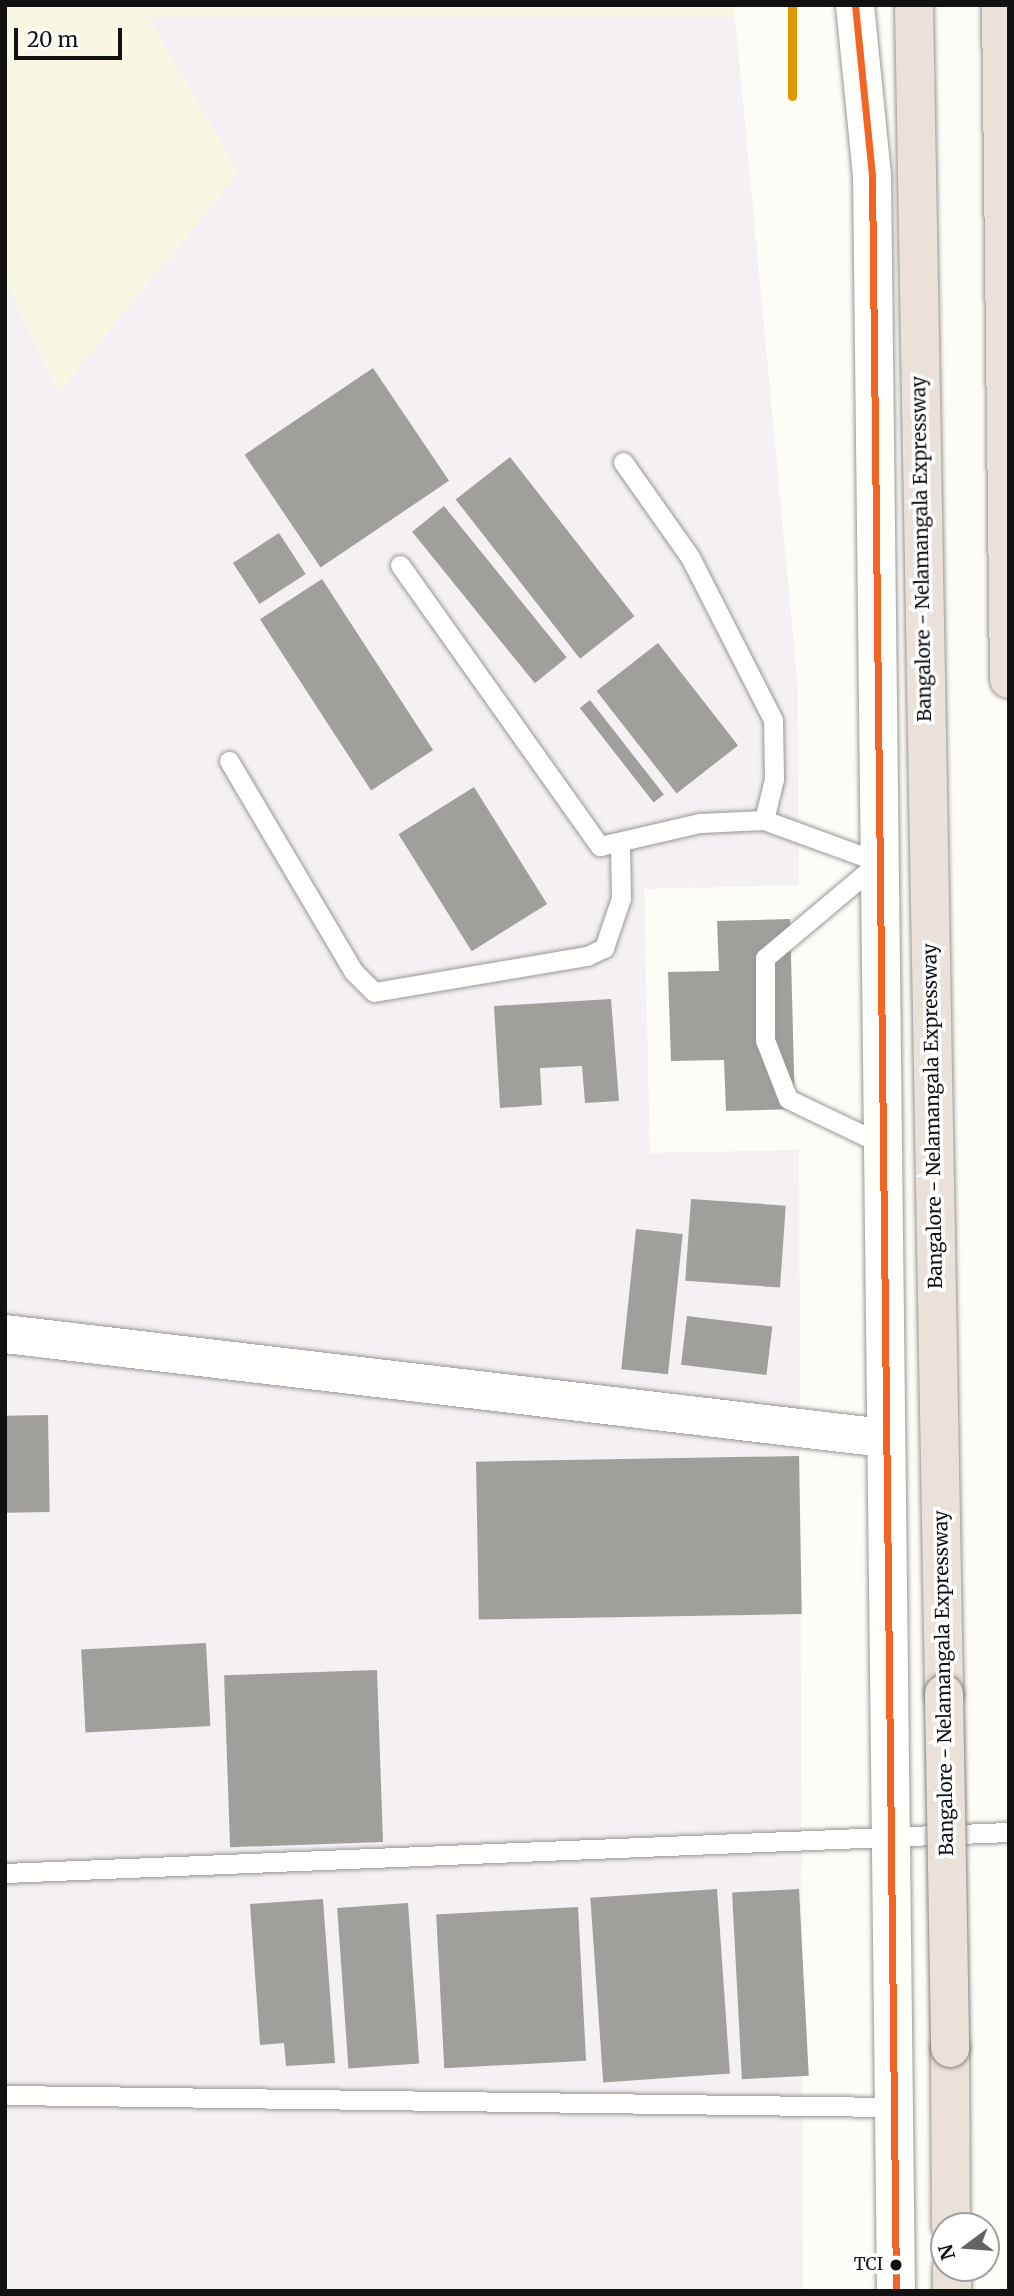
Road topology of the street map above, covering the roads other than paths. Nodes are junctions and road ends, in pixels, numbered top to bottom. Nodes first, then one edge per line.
1 (855, 5) edge
2 (891, 5) edge
3 (914, 5) edge
4 (1000, 5) edge
5 (913, 169) junction
6 (623, 462) dead end
7 (400, 565) dead end
8 (1009, 679) edge
9 (229, 761) dead end
10 (764, 820) junction
11 (620, 845) junction
12 (879, 862) junction
13 (882, 1144) junction
14 (5, 1334) edge
15 (884, 1438) junction
16 (1009, 1832) edge
17 (893, 1837) junction
18 (5, 1873) edge
19 (8, 2095) dead end
20 (895, 2107) junction
21 (951, 2212) edge
22 (896, 2291) edge

1 - 12 street
2 - 5 highway
3 - 5 highway, Bangalore - Nelamangala Expressway
4 - 8 highway
5 - 21 highway, Bangalore - Nelamangala Expressway, bridge
6 - 10 lane
7 - 11 lane
9 - 11 lane
10 - 11 lane
10 - 12 lane
12 - 13 street
12 - 13 lane
13 - 15 street
14 - 15 street
15 - 17 street
16 - 17 lane
17 - 18 lane
17 - 20 street
19 - 20 lane
20 - 22 street

